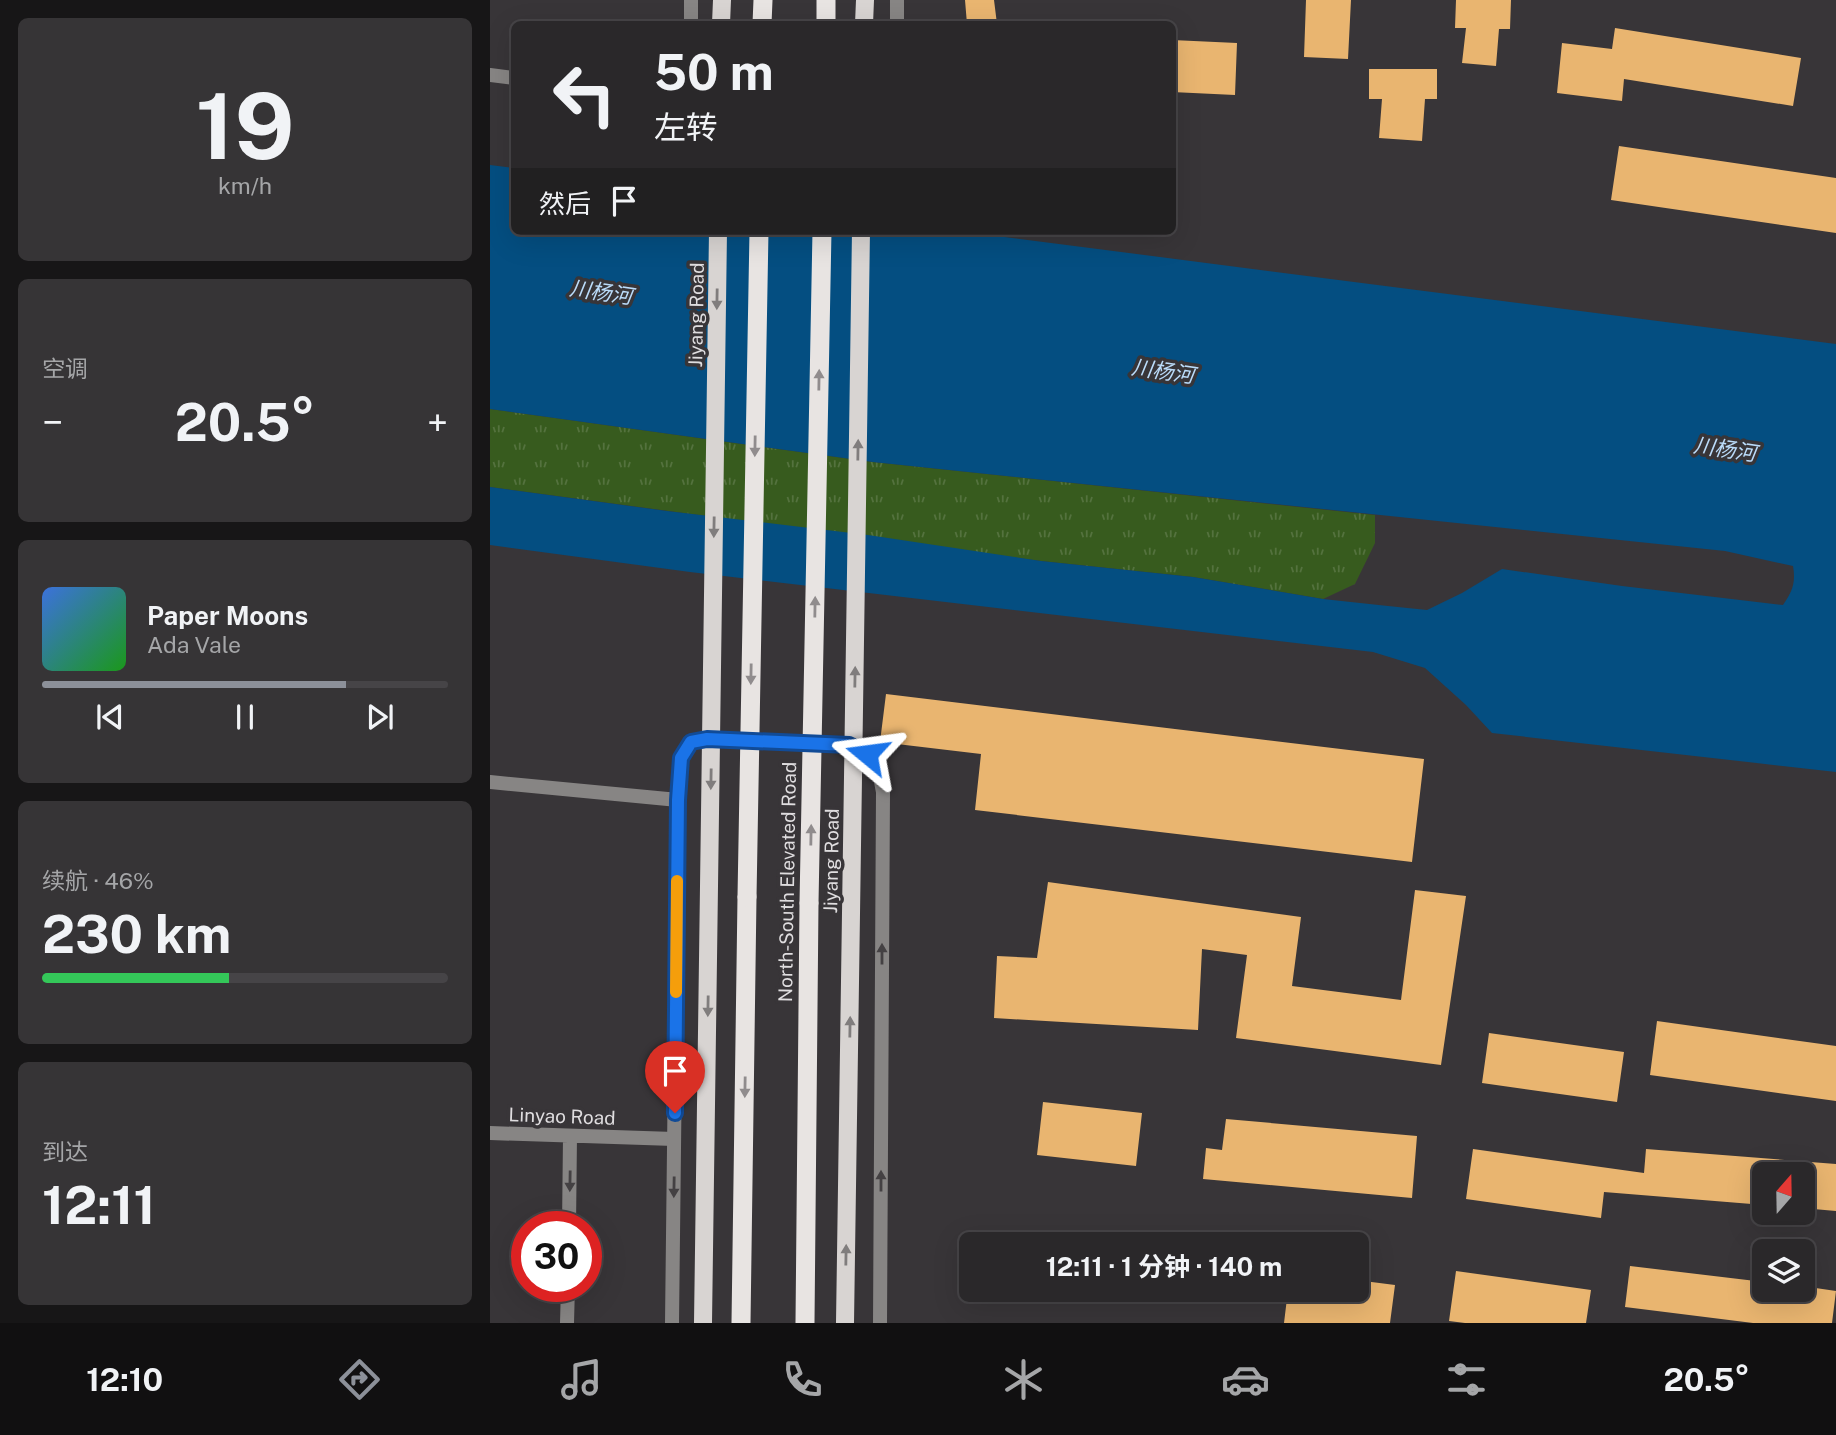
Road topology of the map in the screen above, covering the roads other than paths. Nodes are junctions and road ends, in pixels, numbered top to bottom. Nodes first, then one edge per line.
1 (691, 0) edge
2 (722, 0) edge
3 (763, 0) edge
4 (826, 0) edge
5 (864, 0) edge
6 (897, 0) edge
7 (691, 21) edge
8 (721, 21) edge
9 (762, 21) edge
10 (826, 21) edge
11 (864, 21) edge
12 (897, 21) edge
13 (490, 75) edge
14 (511, 78) edge
15 (718, 235) edge
16 (759, 235) edge
17 (822, 235) edge
18 (861, 235) edge
19 (490, 782) edge
20 (678, 800) junction
21 (490, 1133) edge
22 (570, 1136) junction
23 (674, 1139) junction
24 (569, 1211) edge
25 (568, 1302) edge
26 (567, 1323) edge
27 (672, 1323) edge
28 (703, 1323) edge
29 (741, 1323) edge
30 (805, 1323) edge
31 (845, 1323) edge
32 (880, 1323) edge

1 - 7 street
2 - 8 main road
3 - 9 highway
4 - 10 highway
5 - 11 main road
6 - 12 street
13 - 14 street
15 -> 28 main road, Jiyang Road, bridge
16 -> 29 highway, North-South Elevated Road, bridge
30 -> 17 highway, North-South Elevated Road, bridge
31 -> 18 main road, Jiyang Road, bridge
19 - 20 street
20 - 23 street
32 -> 20 street
21 - 22 street, Linyao Road
22 - 23 street, Linyao Road
22 -> 24 street
23 -> 27 street
25 - 26 street

